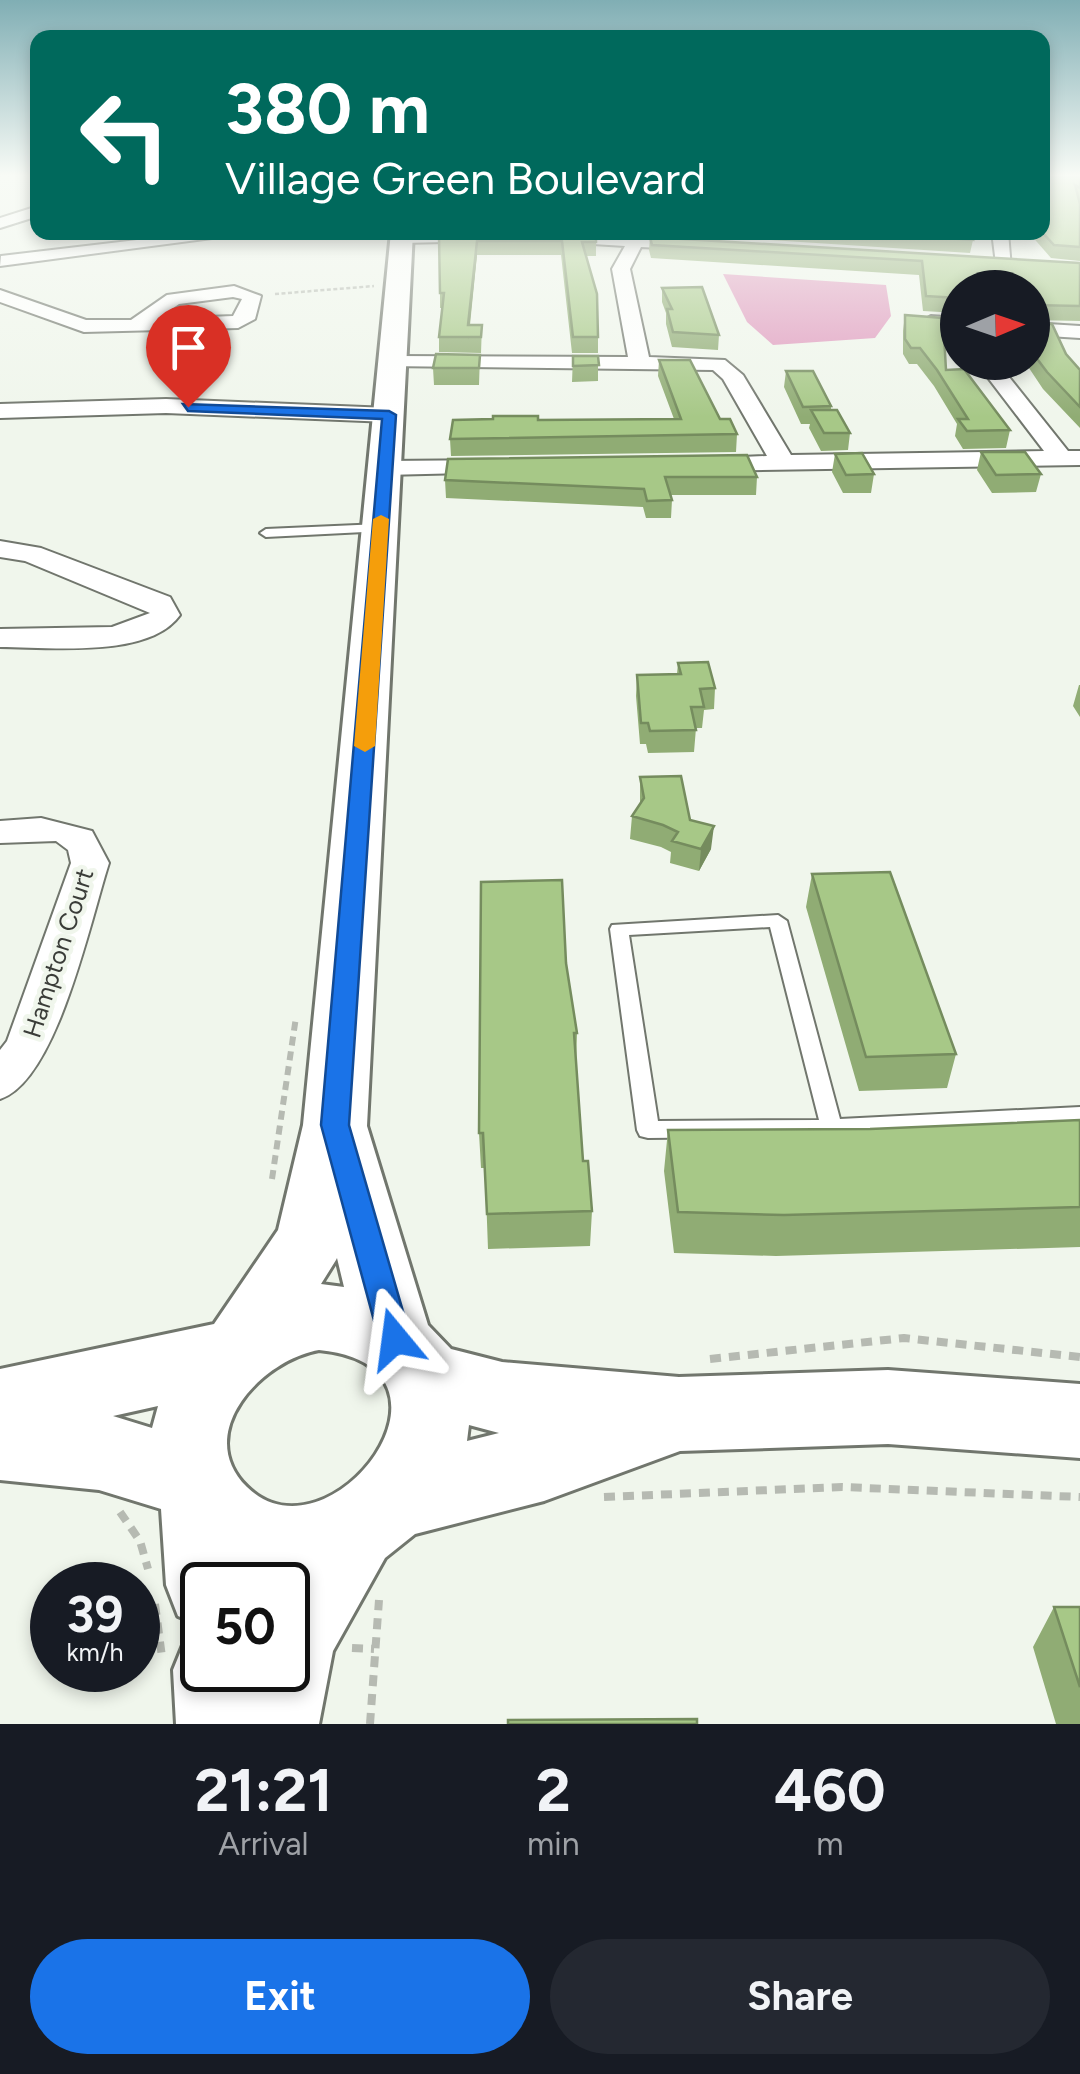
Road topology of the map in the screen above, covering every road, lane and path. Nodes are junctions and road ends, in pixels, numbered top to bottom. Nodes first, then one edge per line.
1 (37, 256) edge
2 (395, 256) edge
3 (627, 256) edge
4 (1011, 256) edge
5 (0, 261) edge
6 (986, 263) edge
7 (376, 286) dead end
8 (0, 287) edge
9 (264, 294) dead end
10 (0, 296) edge
11 (931, 322) edge
12 (940, 323) edge
13 (135, 326) junction
14 (1050, 330) edge
15 (1080, 332) edge
16 (639, 361) junction
17 (393, 362) junction
18 (1002, 380) edge
19 (0, 411) edge
20 (0, 420) edge
21 (387, 436) junction
22 (1071, 458) edge
23 (783, 463) junction
24 (685, 464) edge
25 (528, 466) edge
26 (380, 528) junction
27 (266, 533) dead end
28 (0, 549) edge
29 (0, 638) edge
30 (0, 832) edge
31 (0, 1082) edge
32 (1080, 1115) edge
33 (335, 1125) junction
34 (832, 1128) junction
35 (237, 1348) junction
36 (1080, 1357) edge
37 (409, 1358) junction
38 (692, 1387) junction
39 (0, 1406) edge
40 (1080, 1421) edge
41 (0, 1442) edge
42 (197, 1488) junction
43 (1080, 1497) edge
44 (583, 1498) dead end
45 (117, 1508) dead end
46 (378, 1538) junction
47 (206, 1562) edge
48 (310, 1617) edge
49 (180, 1643) edge
50 (205, 1692) edge
51 (279, 1692) edge
52 (223, 1724) edge
53 (272, 1724) edge
54 (370, 1724) edge

1 - 5 street
2 - 17 main road
3 - 16 street
4 - 6 street
5 - 8 street
7 - 9 path
10 - 13 street
11 - 12 street
13 - 13 street
14 - 15 street
16 - 17 street
16 - 23 street
17 - 21 main road
18 - 22 street
19 - 21 street
20 - 21 street
21 - 25 street
21 - 26 main road
22 - 23 street
23 - 24 street
26 - 27 lane
26 - 33 main road
28 - 29 street
30 - 31 street, Hampton Court
32 - 34 lane
33 - 35 main road
33 - 37 main road
34 - 34 lane
35 - 37 main road
35 - 39 main road
35 - 42 main road
36 - 38 path
37 - 38 main road
37 - 46 main road
38 - 40 main road
38 - 46 main road
41 - 42 main road
42 - 46 main road
42 - 47 main road
43 - 44 path
45 - 49 path
46 - 48 main road
46 - 54 path
50 - 52 main road
51 - 53 main road

